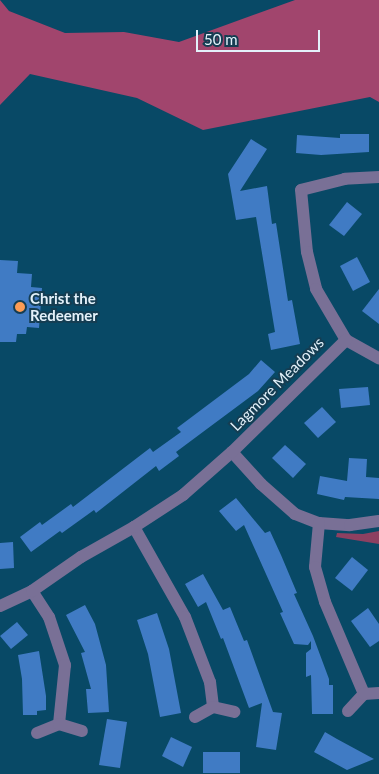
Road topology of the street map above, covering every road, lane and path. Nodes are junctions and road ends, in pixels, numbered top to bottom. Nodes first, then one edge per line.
1 (379, 178) edge
2 (346, 340) junction
3 (379, 358) edge
4 (232, 452) junction
5 (379, 521) edge
6 (319, 524) junction
7 (134, 527) junction
8 (32, 591) junction
9 (0, 606) edge
10 (379, 693) edge
11 (364, 694) junction
12 (213, 707) junction
13 (348, 711) dead end
14 (234, 712) dead end
15 (195, 717) dead end
16 (59, 724) junction
17 (82, 731) dead end
18 (37, 733) dead end

1 - 2 street, Lagmore Meadows
2 - 3 street, Lagmore Meadows
2 - 4 street, Lagmore Meadows
4 - 6 street, Lagmore Meadows
4 - 7 street, Lagmore Meadows
5 - 6 street, Lagmore Meadows
6 - 11 street
7 - 8 street, Lagmore Meadows
7 - 12 street
8 - 9 street, Lagmore Meadows
8 - 16 street
10 - 11 street
11 - 13 street
12 - 14 street
12 - 15 street
16 - 17 street
16 - 18 street

